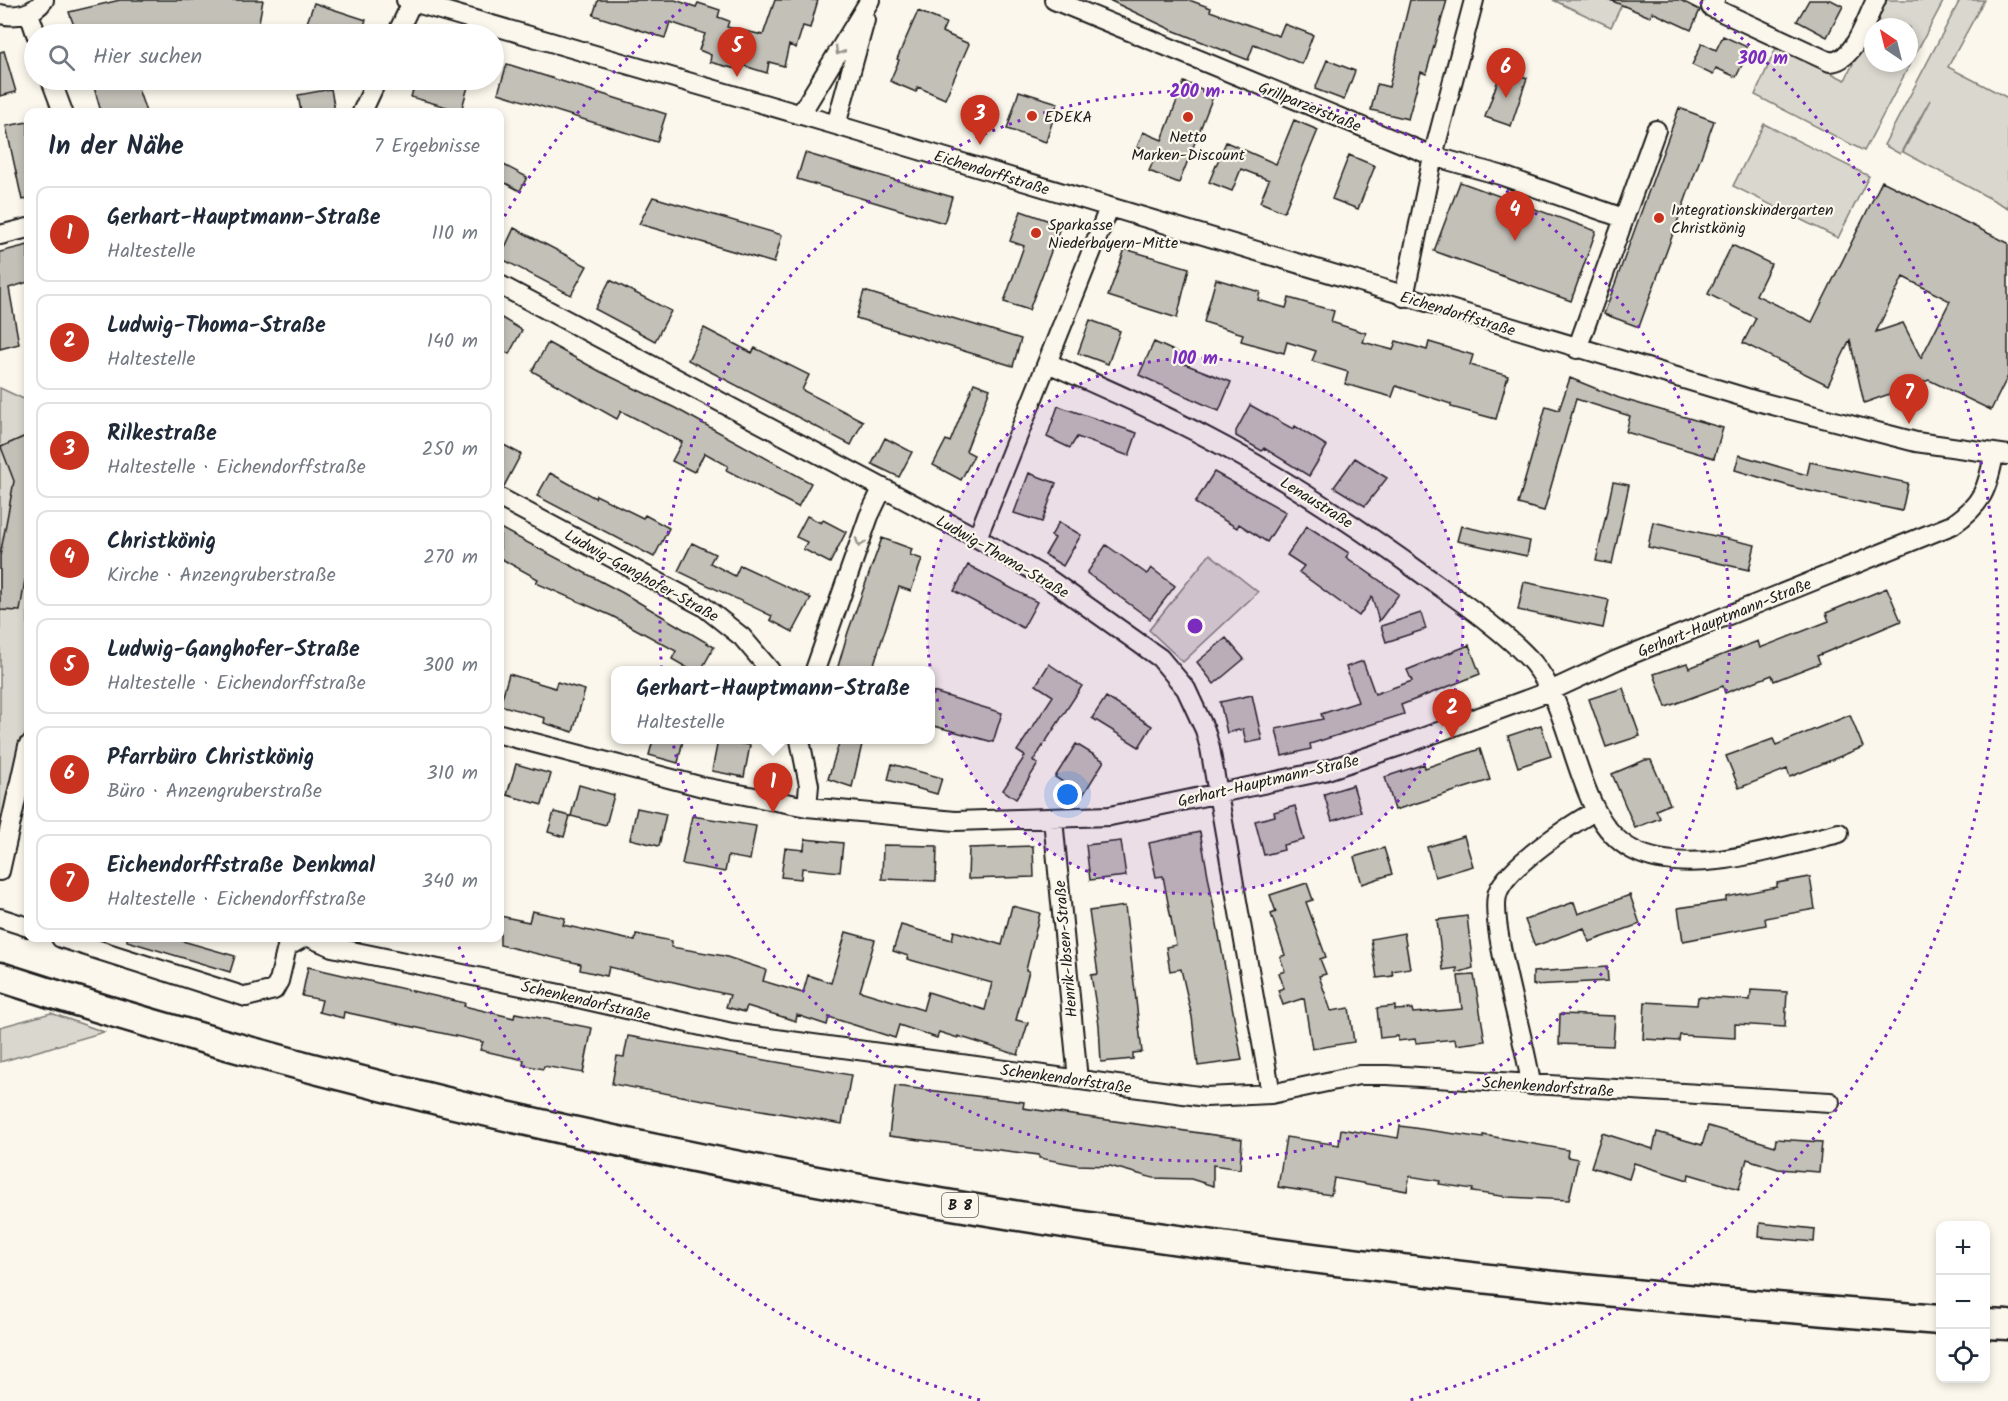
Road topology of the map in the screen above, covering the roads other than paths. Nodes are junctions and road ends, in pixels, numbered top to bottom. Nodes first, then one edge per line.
1 (44, 0) edge
2 (870, 0) edge
3 (1054, 0) edge
4 (1474, 0) edge
5 (1715, 0) edge
6 (1876, 0) edge
7 (409, 1) edge
8 (29, 13) junction
9 (0, 14) edge
10 (33, 24) edge
11 (401, 24) edge
12 (488, 24) edge
13 (504, 29) edge
14 (55, 90) edge
15 (372, 90) edge
16 (62, 108) edge
17 (364, 108) edge
18 (800, 115) junction
19 (837, 125) junction
20 (1656, 130) dead end
21 (1433, 156) junction
22 (1109, 208) junction
23 (1623, 218) junction
24 (24, 229) edge
25 (0, 235) edge
26 (504, 287) edge
27 (1404, 297) junction
28 (1577, 349) junction
29 (1048, 363) junction
30 (2001, 455) edge
31 (882, 489) junction
32 (504, 500) edge
33 (977, 538) junction
34 (767, 666) edge
35 (816, 666) edge
36 (1550, 691) junction
37 (504, 735) edge
38 (801, 744) edge
39 (24, 764) edge
40 (1218, 794) junction
41 (807, 807) junction
42 (1595, 811) junction
43 (1053, 819) junction
44 (1839, 833) dead end
45 (0, 871) edge
46 (0, 918) edge
47 (24, 926) edge
48 (74, 942) edge
49 (296, 942) edge
50 (322, 942) edge
51 (0, 977) edge
52 (1078, 1080) junction
53 (1531, 1085) junction
54 (1271, 1094) junction
55 (1830, 1102) dead end
56 (1936, 1320) edge
57 (1990, 1324) edge
58 (2008, 1325) edge

1 - 8 street
2 -> 18 street
2 - 19 street
3 - 21 street, Grillparzerstraße
4 - 21 street
5 - 6 street
7 - 11 street
7 - 12 street, Eichendorffstraße
8 - 9 street
8 - 10 street
13 - 18 street, Eichendorffstraße
14 - 16 street
15 - 17 street
18 - 19 street, Eichendorffstraße
19 - 22 street, Eichendorffstraße
20 - 23 street
21 - 23 street, Grillparzerstraße
21 - 27 street
22 - 27 street, Eichendorffstraße
22 - 29 street
23 - 28 street
24 - 25 street
26 - 31 street, Ludwig-Thoma-Straße
27 - 28 street, Eichendorffstraße
28 - 30 street, Eichendorffstraße
29 - 33 street
29 - 36 street, Lenaustraße
30 - 36 street, Gerhart-Hauptmann-Straße
31 - 33 street, Ludwig-Thoma-Straße
31 -> 35 street
32 - 34 street, Ludwig-Ganghofer-Straße
33 - 40 street, Ludwig-Thoma-Straße
36 - 40 street, Gerhart-Hauptmann-Straße
36 - 42 street, Lenaustraße
37 - 41 street, Gerhart-Hauptmann-Straße
38 - 41 street
39 - 45 street
40 - 43 street, Gerhart-Hauptmann-Straße
40 - 54 street, Ludwig-Thoma-Straße
41 - 43 street, Gerhart-Hauptmann-Straße
42 - 44 street, Lenaustraße
42 - 53 street
43 - 52 street, Henrik-Ibsen-Straße
46 - 47 street
48 - 49 street
50 - 52 street, Schenkendorfstraße
51 - 56 main road, B 8
52 - 54 street, Schenkendorfstraße
53 - 54 street, Schenkendorfstraße
53 - 55 street, Schenkendorfstraße
57 - 58 main road

